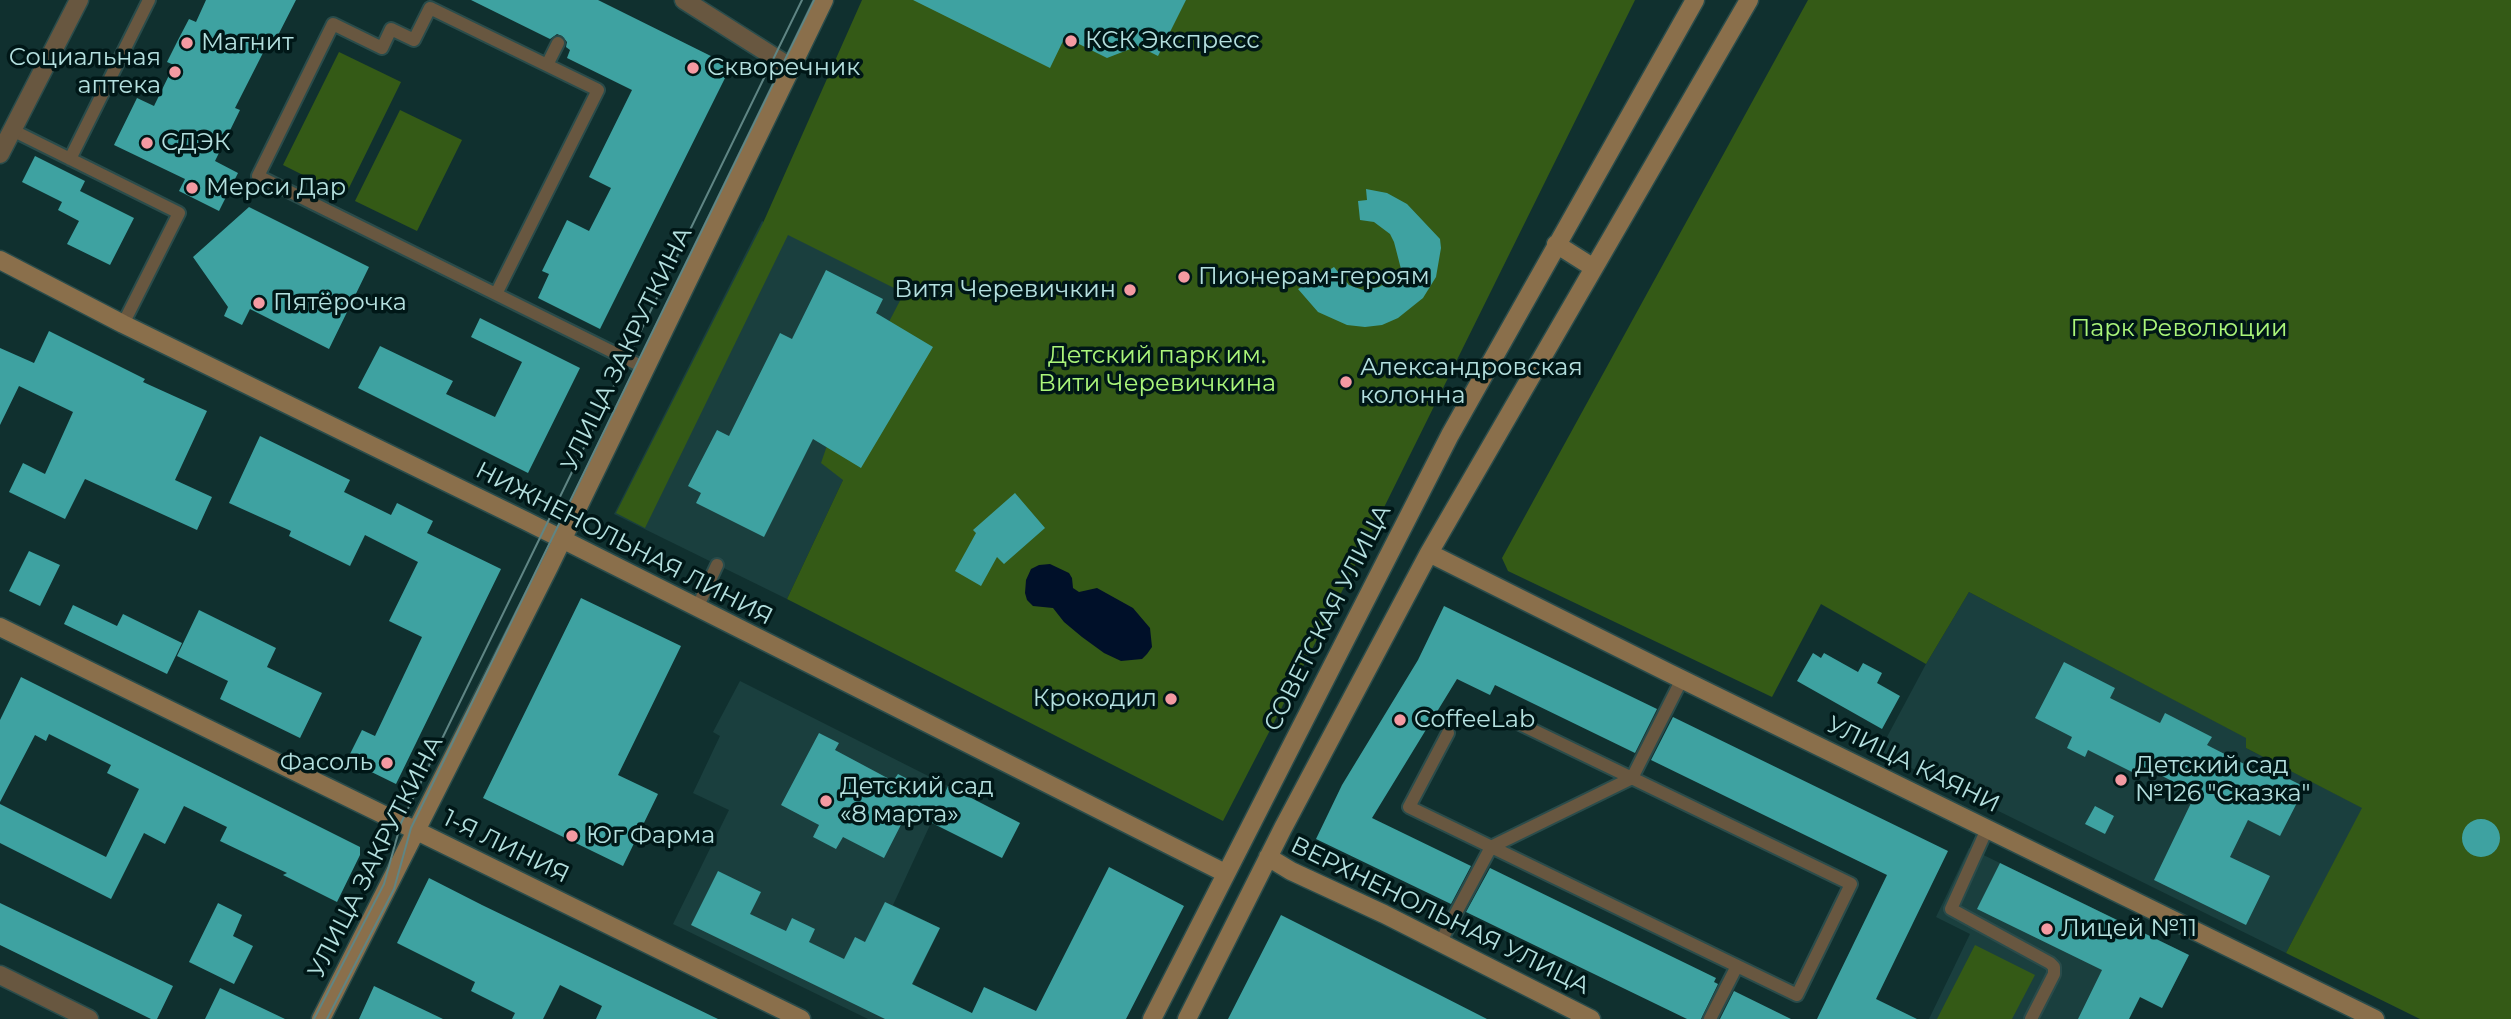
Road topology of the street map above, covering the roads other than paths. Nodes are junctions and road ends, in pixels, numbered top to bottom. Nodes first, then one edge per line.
1 (79, 0) edge
2 (149, 0) edge
3 (684, 0) edge
4 (824, 0) edge
5 (1695, 0) edge
6 (1749, 0) edge
7 (558, 43) dead end
8 (547, 65) junction
9 (790, 67) junction
10 (12, 130) junction
11 (0, 154) edge
12 (71, 159) junction
13 (1556, 244) junction
14 (0, 260) edge
15 (1594, 268) junction
16 (496, 294) junction
17 (123, 324) junction
18 (645, 368) junction
19 (562, 540) junction
20 (1429, 553) junction
21 (717, 565) dead end
22 (697, 608) junction
23 (0, 627) edge
24 (1682, 679) junction
25 (1516, 722) dead end
26 (1448, 733) dead end
27 (1632, 778) junction
28 (1987, 829) junction
29 (417, 831) junction
30 (1491, 847) junction
31 (1268, 857) junction
32 (1225, 873) junction
33 (1440, 943) junction
34 (1737, 966) junction
35 (0, 975) edge
36 (2354, 1014) edge
37 (89, 1019) edge
38 (321, 1019) edge
39 (801, 1019) edge
40 (1152, 1019) edge
41 (1187, 1019) edge
42 (1591, 1019) edge
43 (1710, 1019) edge
44 (2031, 1019) edge
45 (2375, 1019) edge

1 - 10 street
2 - 12 lane
3 - 9 street
4 - 9 main road, УЛИЦА ЗАКРУТКИНА
5 - 13 main road, СОВЕТСКАЯ УЛИЦА
6 - 15 main road
7 - 8 lane
8 - 16 lane
8 - 16 lane
9 - 18 main road, УЛИЦА ЗАКРУТКИНА
10 - 11 street
10 - 12 lane
12 - 17 lane
13 - 15 main road
13 - 32 main road, СОВЕТСКАЯ УЛИЦА
14 - 17 main road, НИЖНЕНОЛЬНАЯ ЛИНИЯ
15 - 20 main road
16 - 18 lane
17 - 19 main road, НИЖНЕНОЛЬНАЯ ЛИНИЯ
18 - 19 main road, УЛИЦА ЗАКРУТКИНА
19 - 22 main road, НИЖНЕНОЛЬНАЯ ЛИНИЯ
19 - 29 main road, УЛИЦА ЗАКРУТКИНА
20 - 24 main road, УЛИЦА КАЯНИ
20 - 31 main road
21 - 22 lane
22 - 32 main road, НИЖНЕНОЛЬНАЯ ЛИНИЯ
23 - 29 main road, 1-Я ЛИНИЯ
24 - 27 lane
24 - 28 main road, УЛИЦА КАЯНИ
25 - 27 lane
26 - 30 lane
27 - 30 lane
27 - 34 lane
28 - 36 main road, УЛИЦА КАЯНИ
28 - 44 lane
29 - 38 main road, УЛИЦА ЗАКРУТКИНА
29 - 39 main road, 1-Я ЛИНИЯ
30 - 33 lane
30 - 34 lane
31 - 32 main road
31 - 33 main road, ВЕРХНЕНОЛЬНАЯ УЛИЦА
31 - 41 main road
32 - 40 main road, СОВЕТСКАЯ УЛИЦА
33 - 42 main road, ВЕРХНЕНОЛЬНАЯ УЛИЦА
34 - 43 lane
35 - 37 street
36 - 45 main road, УЛИЦА КАЯНИ

